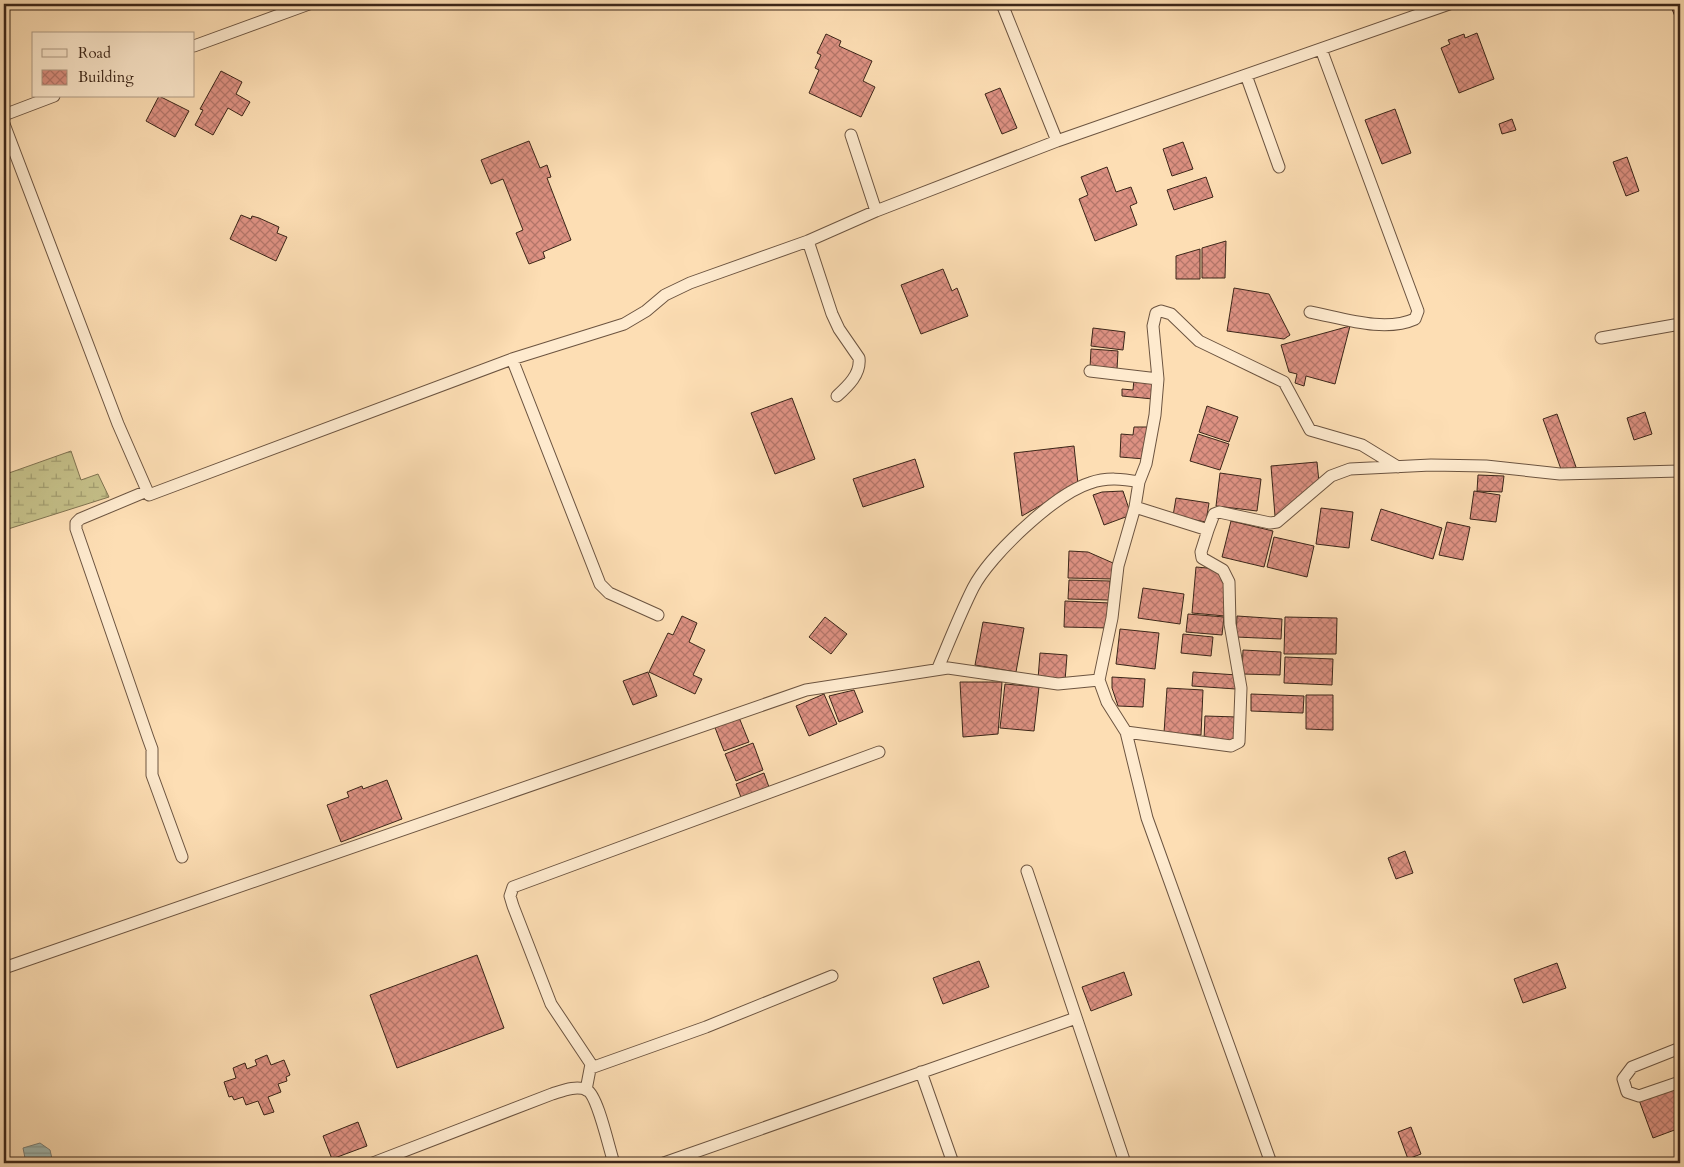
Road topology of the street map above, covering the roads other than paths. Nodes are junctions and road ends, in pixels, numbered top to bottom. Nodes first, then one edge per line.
1 (310, 4) edge
2 (1002, 4) edge
3 (1448, 4) edge
4 (195, 46) edge
5 (1321, 49) junction
6 (1246, 75) junction
7 (49, 98) edge
8 (4, 115) edge
9 (4, 124) edge
10 (851, 135) dead end
11 (1057, 141) junction
12 (1279, 167) dead end
13 (876, 211) junction
14 (808, 241) junction
15 (1310, 312) dead end
16 (1680, 324) edge
17 (1602, 338) dead end
18 (512, 359) junction
19 (1090, 371) dead end
20 (1158, 379) junction
21 (837, 396) dead end
22 (1398, 466) junction
23 (1680, 471) edge
24 (1139, 482) junction
25 (147, 491) junction
26 (1135, 508) junction
27 (1208, 530) junction
28 (658, 615) dead end
29 (938, 668) junction
30 (1099, 680) junction
31 (1126, 732) junction
32 (879, 752) dead end
33 (182, 857) dead end
34 (1027, 871) dead end
35 (4, 968) edge
36 (832, 976) dead end
37 (1076, 1018) junction
38 (1680, 1048) edge
39 (591, 1068) junction
40 (921, 1072) junction
41 (1680, 1082) edge
42 (586, 1090) junction
43 (373, 1163) edge
44 (614, 1163) edge
45 (664, 1163) edge
46 (953, 1163) edge
47 (1125, 1163) edge
48 (1271, 1163) edge

1 - 4 street
2 - 11 street
3 - 5 street
5 - 6 street
5 - 15 street
6 - 11 street
6 - 12 street
7 - 8 street
9 - 25 street
10 - 13 street
11 - 13 street
13 - 14 street
14 - 18 street
14 - 21 street
16 - 17 street
18 - 25 street
18 - 28 street
19 - 20 street
20 - 22 street
20 - 24 street
22 - 23 street
22 - 27 street
24 - 26 street
24 - 29 street
25 - 33 street
26 - 27 street
26 - 30 street
27 - 31 street
29 - 30 street
29 - 35 street
30 - 31 street
31 - 48 street
32 - 39 street
34 - 37 street
36 - 39 street
37 - 40 street
37 - 47 street
38 - 41 street
39 - 42 street
40 - 45 street
40 - 46 street
42 - 43 street
42 - 44 street

